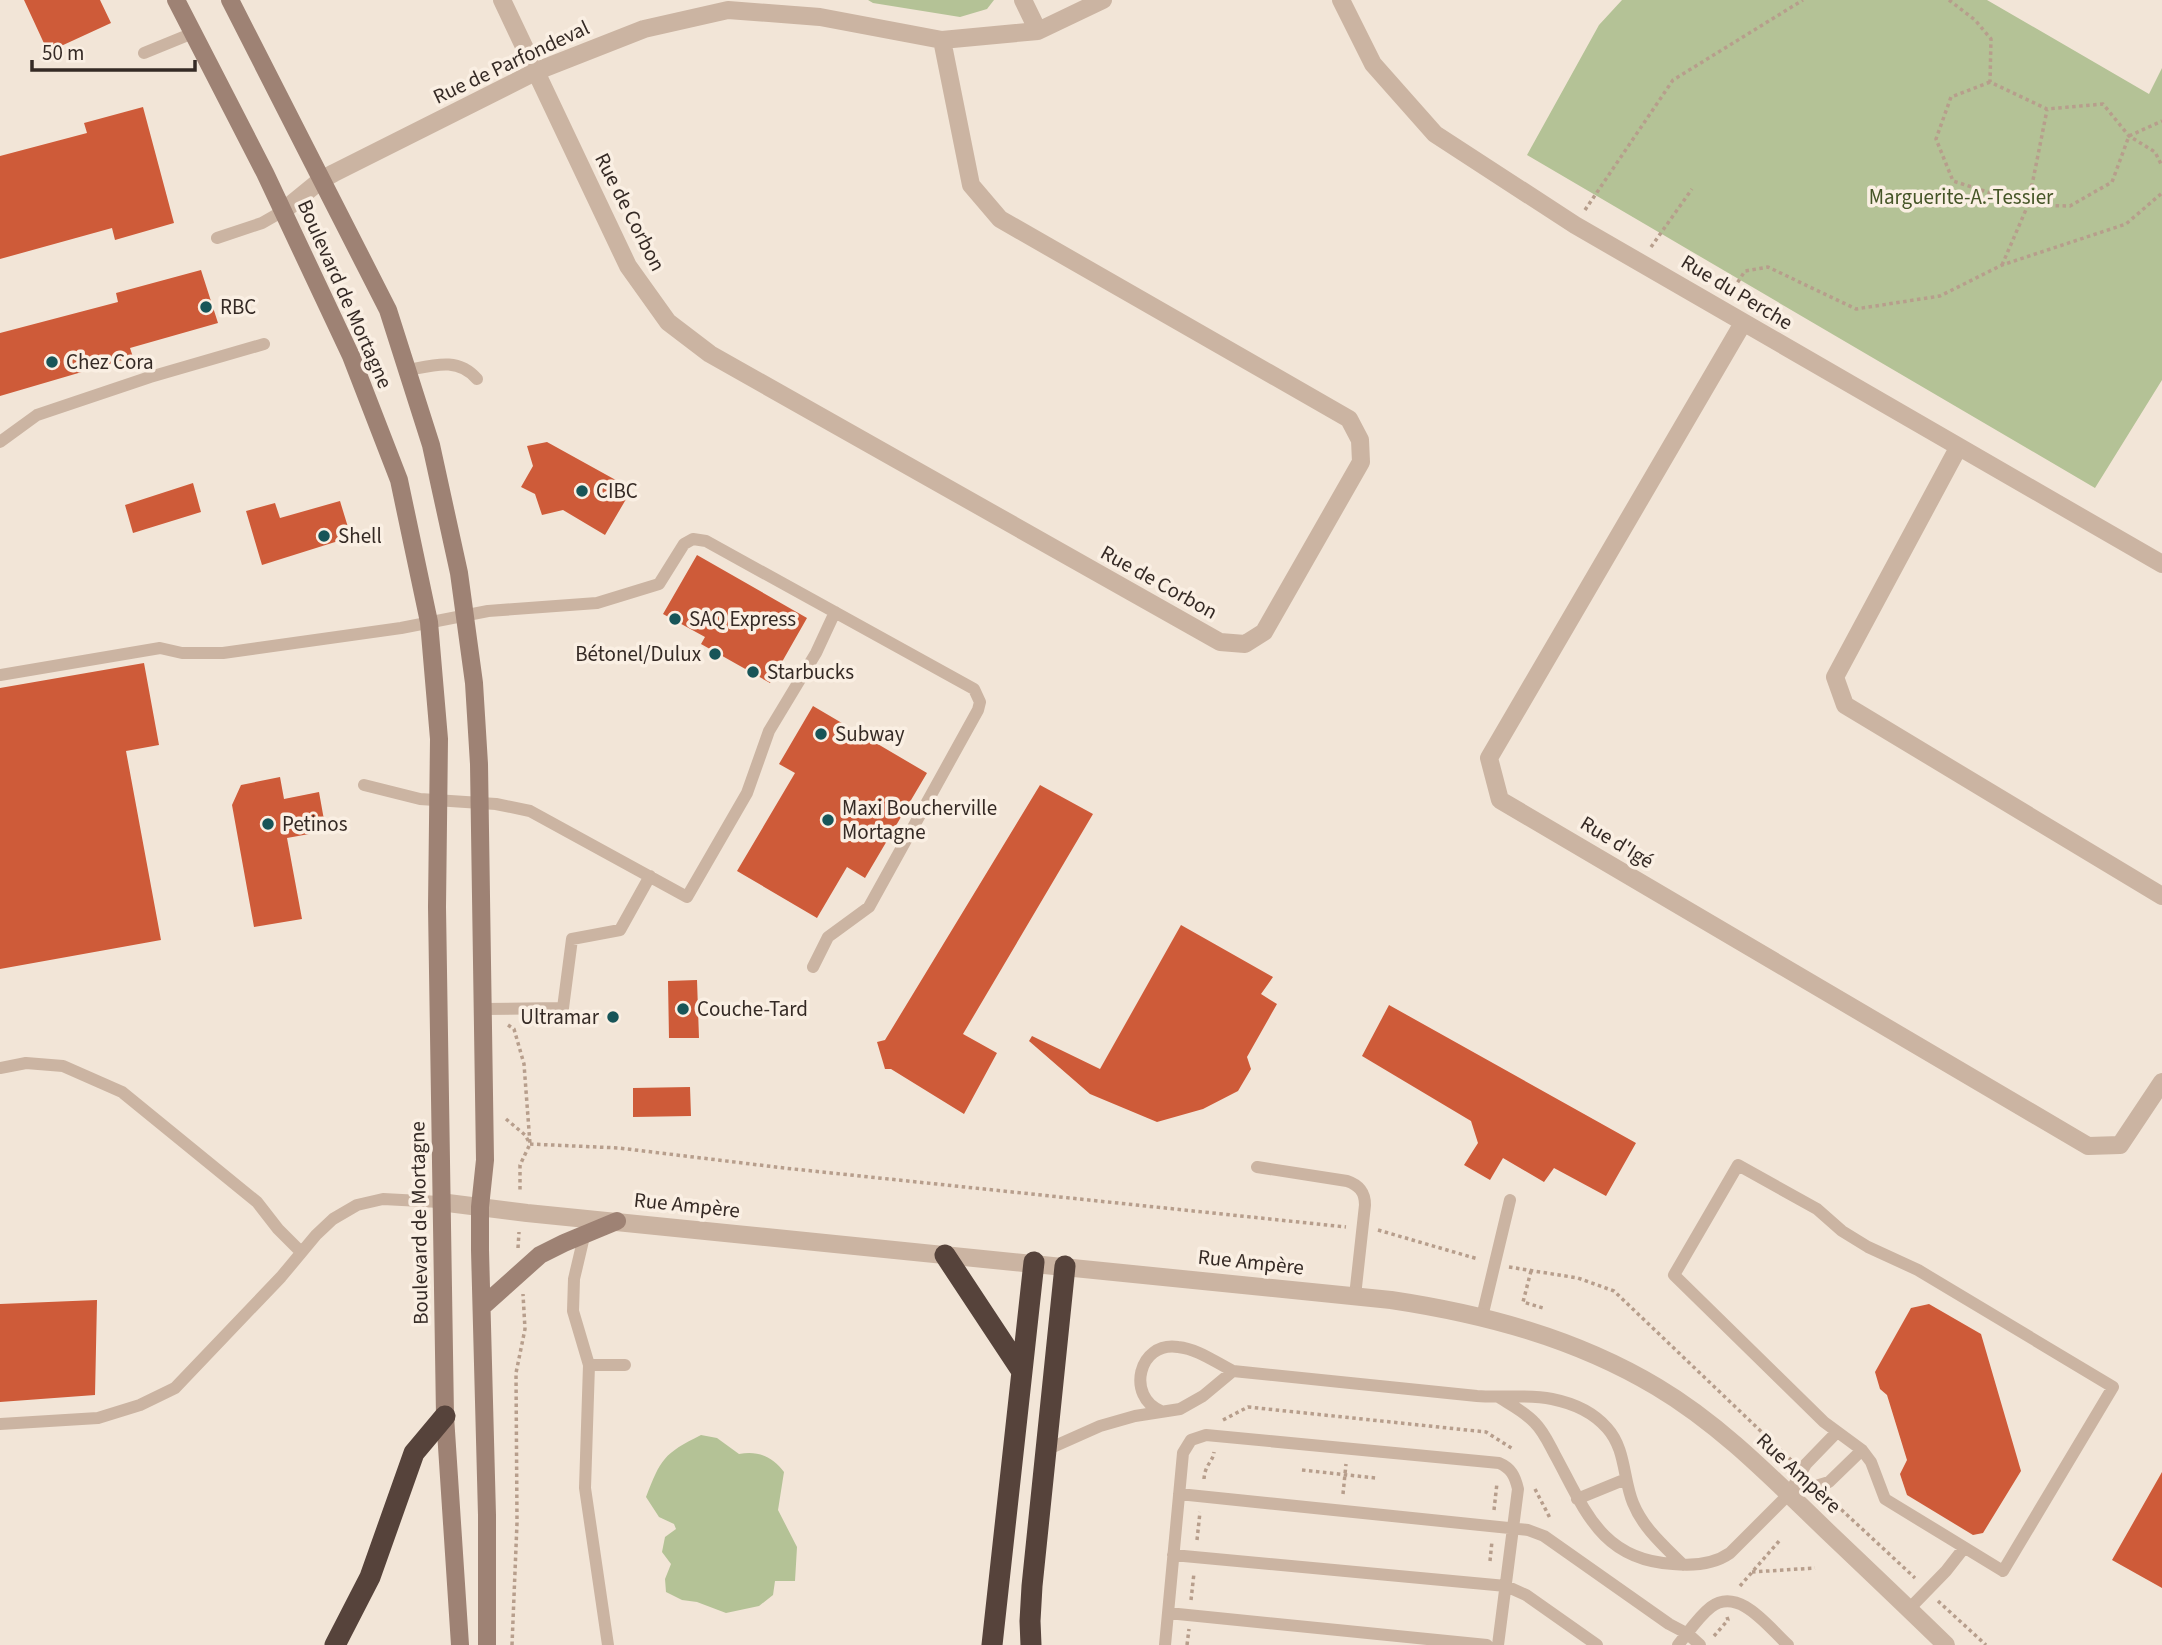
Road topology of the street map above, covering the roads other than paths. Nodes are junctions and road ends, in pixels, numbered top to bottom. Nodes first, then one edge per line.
1 (176, 0) edge
2 (230, 0) edge
3 (502, 0) edge
4 (1023, 0) edge
5 (1104, 0) edge
6 (1341, 0) edge
7 (821, 8) edge
8 (1038, 31) junction
9 (193, 33) junction
10 (942, 40) junction
11 (144, 53) dead end
12 (537, 71) junction
13 (321, 180) junction
14 (283, 211) junction
15 (216, 238) dead end
16 (1743, 323) junction
17 (264, 344) dead end
18 (409, 370) junction
19 (477, 379) dead end
20 (0, 442) edge
21 (1958, 448) junction
22 (2162, 564) edge
23 (835, 612) junction
24 (466, 615) junction
25 (429, 622) junction
26 (0, 676) edge
27 (364, 785) dead end
28 (440, 801) junction
29 (480, 804) junction
30 (650, 876) junction
31 (2162, 896) edge
32 (813, 967) dead end
33 (483, 1009) junction
34 (0, 1068) edge
35 (2162, 1082) edge
36 (1257, 1167) dead end
37 (1510, 1200) dead end
38 (440, 1202) junction
39 (480, 1207) junction
40 (617, 1222) joint
41 (587, 1226) junction
42 (301, 1252) junction
43 (945, 1255) junction
44 (1034, 1262) junction
45 (1065, 1266) junction
46 (1355, 1296) junction
47 (482, 1306) junction
48 (1482, 1317) junction
49 (589, 1365) junction
50 (625, 1365) dead end
51 (1021, 1370) junction
52 (1233, 1371) junction
53 (1500, 1398) junction
54 (1161, 1411) junction
55 (445, 1416) junction
56 (0, 1424) edge
57 (1837, 1432) junction
58 (1046, 1450) junction
59 (1862, 1450) junction
60 (1626, 1479) junction
61 (1179, 1494) junction
62 (1789, 1494) junction
63 (1577, 1499) junction
64 (1513, 1528) junction
65 (1964, 1548) junction
66 (1173, 1555) junction
67 (1683, 1565) junction
68 (1506, 1586) junction
69 (1909, 1609) junction
70 (1168, 1613) junction
71 (1688, 1634) junction
72 (1706, 1642) edge
73 (335, 1645) edge
74 (460, 1645) edge
75 (487, 1645) edge
76 (608, 1645) edge
77 (992, 1645) edge
78 (1031, 1645) edge
79 (1165, 1645) edge
80 (1487, 1645) edge
81 (1498, 1645) edge
82 (1597, 1645) edge
83 (1678, 1645) edge
84 (1788, 1645) edge
85 (1947, 1645) edge

1 - 9 main road, Boulevard de Mortagne
2 - 13 main road, Boulevard de Mortagne
3 - 12 street, Rue de Corbon
4 - 8 street
5 - 8 street, Rue de Parfondeval
6 - 16 street, Rue du Perche
7 - 10 street, Rue de Parfondeval
7 - 12 street, Rue de Parfondeval
8 - 10 street, Rue de Parfondeval
9 - 11 lane
9 - 14 main road, Boulevard de Mortagne
10 - 12 street, Rue de Corbon
12 - 13 street, Rue de Parfondeval
13 - 14 street, Rue de Parfondeval
13 - 18 main road, Boulevard de Mortagne
14 - 15 lane
14 - 25 main road, Boulevard de Mortagne
16 - 21 street, Rue du Perche
16 - 35 street, Rue d'Igé
17 - 20 lane
18 - 19 lane
18 - 24 main road, Boulevard de Mortagne
21 - 22 street, Rue du Perche
21 - 31 street
23 - 24 lane
23 - 30 lane
23 - 32 lane
24 - 25 lane
24 - 29 main road, Boulevard de Mortagne
25 - 26 lane
25 - 28 main road, Boulevard de Mortagne
27 - 28 lane
28 - 29 lane
28 - 38 main road, Boulevard de Mortagne
29 - 30 lane
29 - 33 main road, Boulevard de Mortagne
30 - 33 lane
33 - 39 main road, Boulevard de Mortagne
34 - 42 lane
36 - 46 lane
37 - 48 lane
38 - 39 street
38 - 42 lane
38 - 55 main road, Boulevard de Mortagne
39 - 41 street
39 - 47 main road, Boulevard de Mortagne
40 - 41 main road
40 - 43 street, Rue Ampère
41 - 47 main road
41 - 49 lane
42 - 56 lane
43 - 44 street, Rue Ampère
43 - 51 highway
44 - 45 street, Rue Ampère
44 - 51 highway
45 - 46 street, Rue Ampère
45 - 58 highway
46 - 48 street, Rue Ampère
47 - 75 main road, Boulevard de Mortagne
48 - 62 street, Rue Ampère
49 - 50 lane
49 - 76 lane
51 - 77 highway
52 - 53 lane
52 - 54 lane
52 - 54 lane
53 - 60 lane
53 - 63 lane
54 - 58 lane
55 - 73 highway
55 - 74 main road, Boulevard de Mortagne
57 - 59 lane
57 - 62 lane
57 - 65 lane
58 - 78 highway
59 - 62 lane
59 - 65 lane
60 - 63 lane
60 - 67 lane
61 - 64 lane
61 - 64 lane
61 - 66 lane
62 - 67 lane
62 - 69 street, Rue Ampère
63 - 67 lane
64 - 68 lane
64 - 71 lane
65 - 69 lane
66 - 68 lane
66 - 70 lane
68 - 81 lane
68 - 82 lane
69 - 85 street, Rue Ampère
70 - 79 lane
70 - 80 lane
71 - 72 lane
71 - 83 lane
71 - 84 lane

